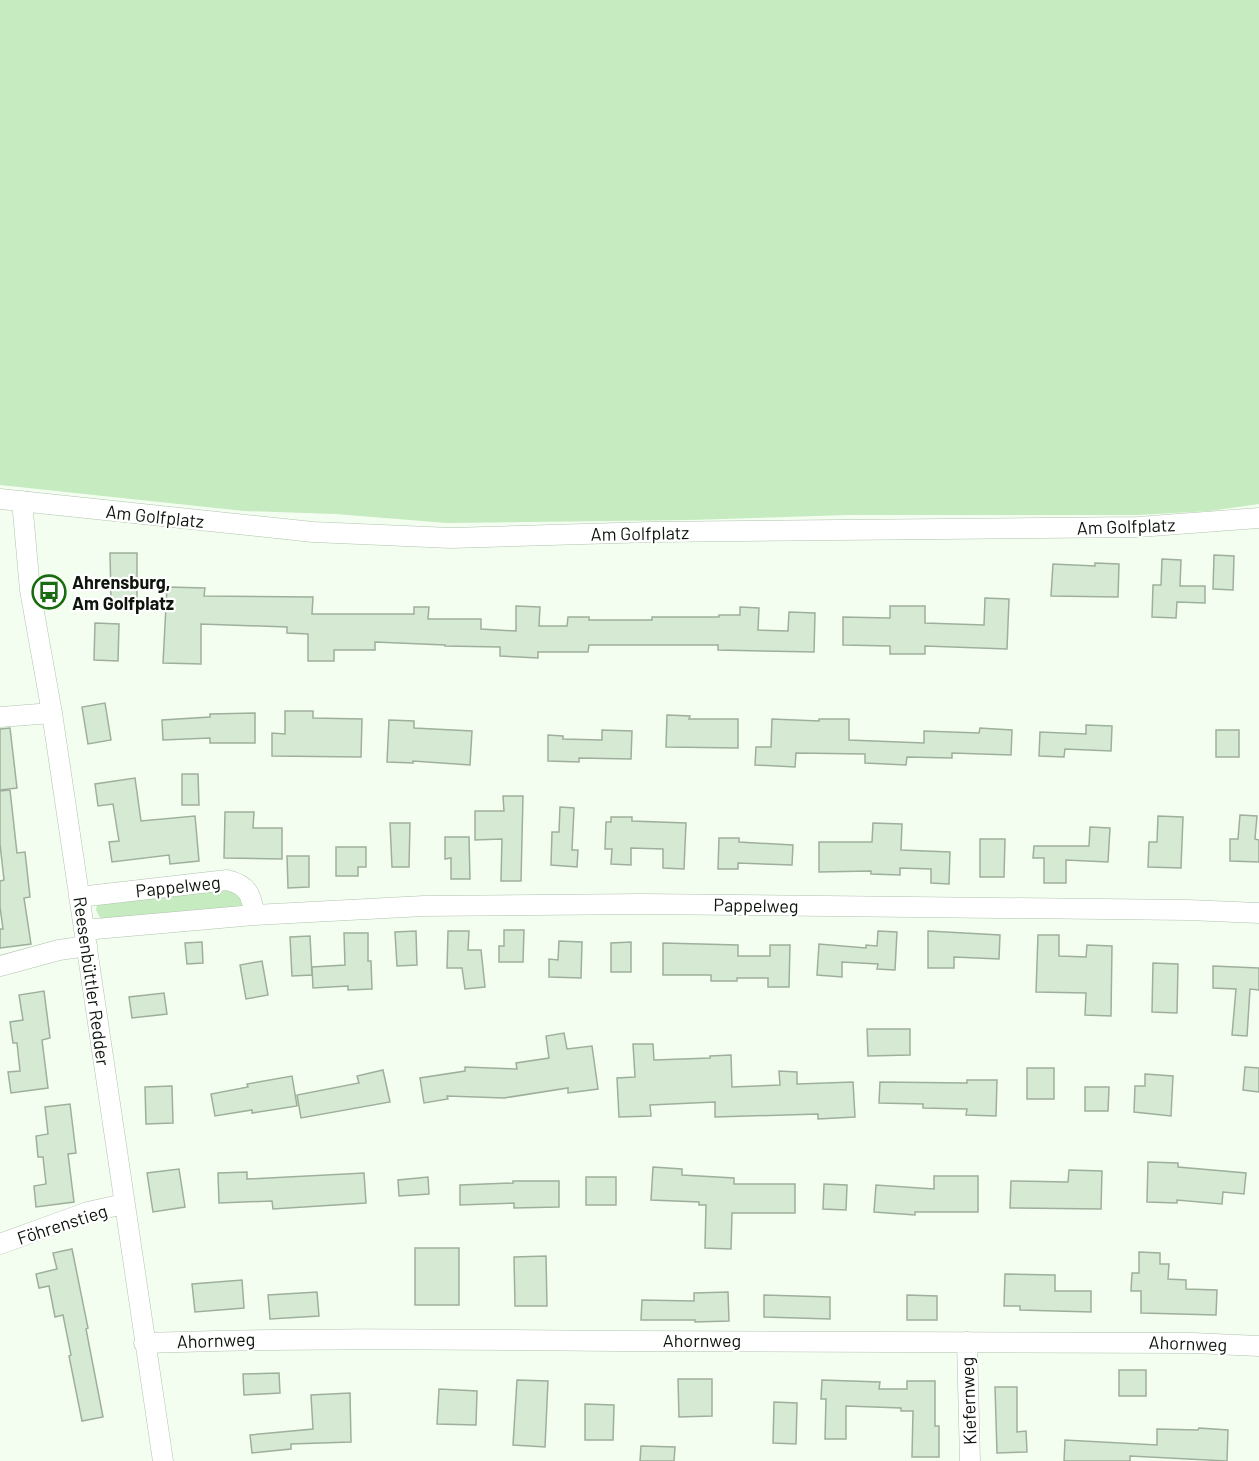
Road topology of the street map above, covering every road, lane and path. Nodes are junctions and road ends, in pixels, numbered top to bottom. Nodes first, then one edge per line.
1 (0, 498) edge
2 (22, 501) junction
3 (1259, 518) edge
4 (52, 713) junction
5 (0, 717) edge
6 (79, 897) junction
7 (1259, 914) edge
8 (254, 915) junction
9 (85, 938) junction
10 (0, 966) edge
11 (124, 1204) junction
12 (0, 1244) edge
13 (967, 1342) junction
14 (144, 1343) junction
15 (1259, 1346) edge
16 (163, 1461) edge
17 (970, 1461) edge

1 - 2 street, Am Golfplatz
2 - 3 street, Am Golfplatz
2 - 4 street, Reesenbüttler Redder
4 - 5 street
4 - 6 street, Reesenbüttler Redder
6 - 8 street, Pappelweg
6 - 9 street, Reesenbüttler Redder
7 - 8 street, Pappelweg
8 - 9 street, Pappelweg
9 - 10 street, Pappelweg
9 - 11 street, Reesenbüttler Redder
11 - 12 street, Föhrenstieg
11 - 14 street, Reesenbüttler Redder
13 - 14 street, Ahornweg
13 - 15 street, Ahornweg
13 - 17 street, Kiefernweg
14 - 16 street, Reesenbüttler Redder

